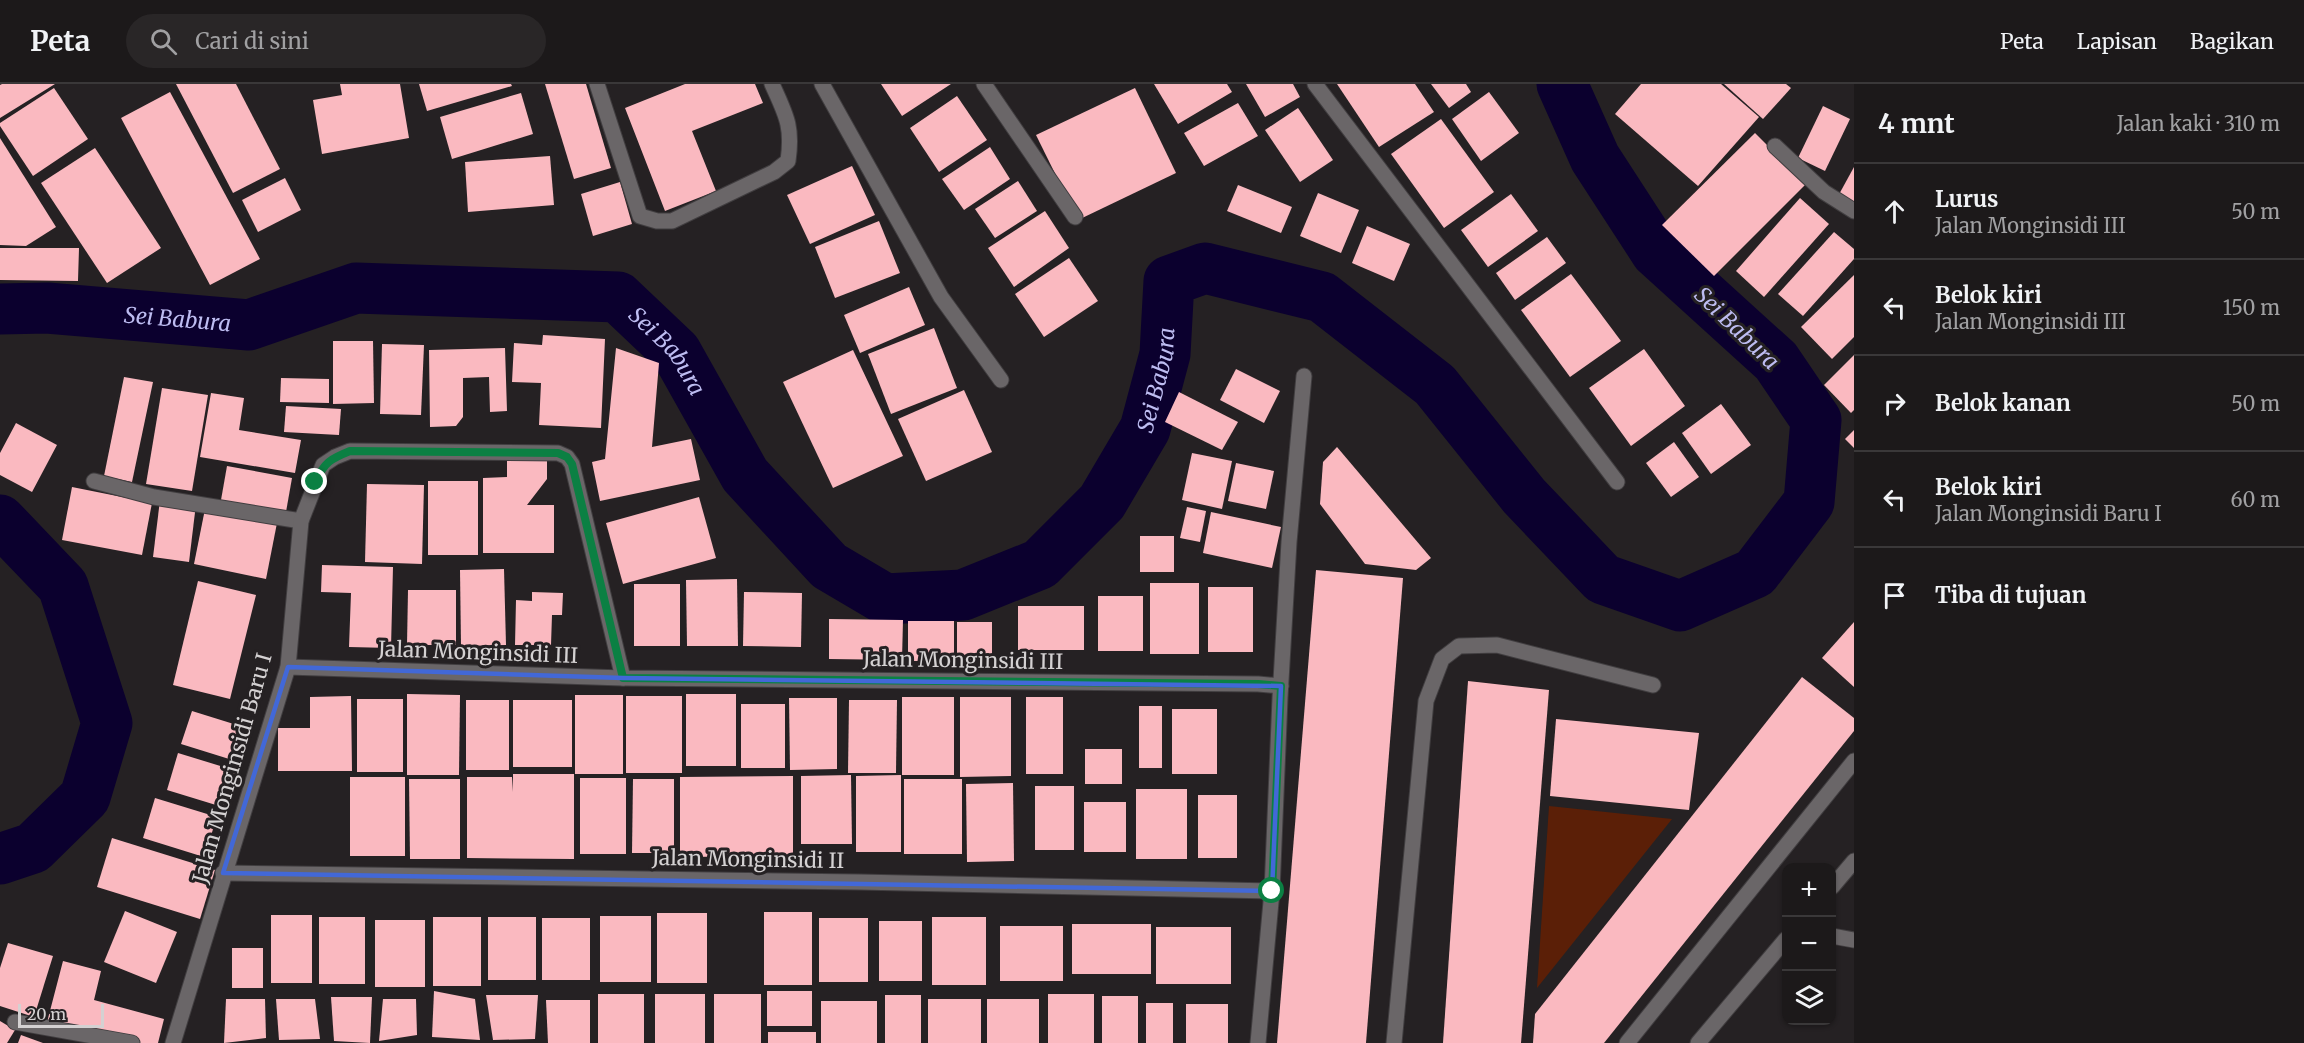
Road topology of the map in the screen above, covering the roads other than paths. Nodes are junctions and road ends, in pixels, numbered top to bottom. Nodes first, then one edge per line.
1 (597, 84) edge
2 (772, 84) edge
3 (822, 84) edge
4 (984, 84) edge
5 (1315, 84) edge
6 (1775, 146) dead end
7 (1854, 211) edge
8 (1075, 217) dead end
9 (1304, 376) dead end
10 (1001, 380) dead end
11 (94, 481) dead end
12 (1617, 482) dead end
13 (302, 521) junction
14 (288, 666) junction
15 (623, 678) junction
16 (1653, 685) dead end
17 (1281, 686) junction
18 (1854, 761) edge
19 (1854, 861) edge
20 (223, 873) junction
21 (1836, 882) edge
22 (1272, 891) junction
23 (1836, 937) edge
24 (1854, 940) edge
25 (1782, 944) edge
26 (15, 1022) dead end
27 (132, 1043) edge
28 (173, 1043) edge
29 (1258, 1043) edge
30 (1394, 1043) edge
31 (1627, 1043) edge
32 (1698, 1043) edge

1 - 2 street
3 - 10 street
4 - 8 street
5 - 12 street
6 - 7 street
9 - 17 street
11 - 13 street
13 - 14 street, Jalan Monginsidi Baru I
13 - 15 street, Jalan Monginsidi Baru I
14 - 15 street, Jalan Monginsidi III
14 - 20 street, Jalan Monginsidi Baru I
15 - 17 street, Jalan Monginsidi III
16 - 30 street
17 - 22 street
18 - 31 street
19 - 21 street
20 - 22 street, Jalan Monginsidi II
20 - 28 street, Jalan Monginsidi Baru I
22 - 29 street
23 - 24 street
25 - 32 street
26 - 27 street

